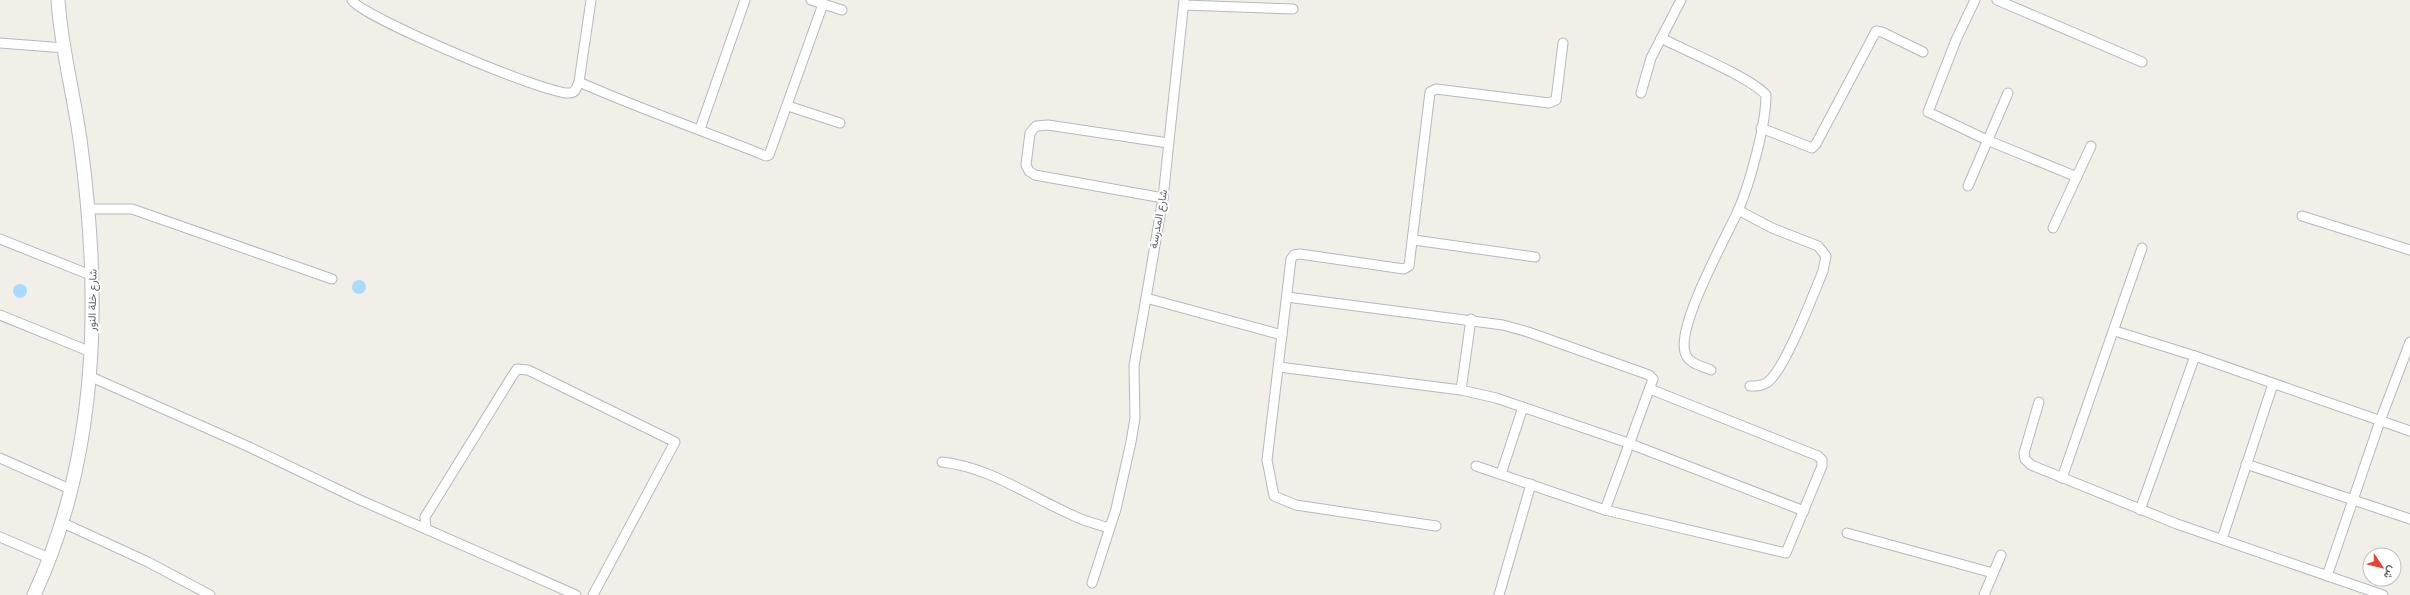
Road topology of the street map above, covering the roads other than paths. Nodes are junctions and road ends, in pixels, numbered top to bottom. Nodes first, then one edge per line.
1 (58, 0) edge
2 (352, 0) edge
3 (591, 0) edge
4 (745, 0) edge
5 (811, 0) edge
6 (1681, 0) edge
7 (1975, 0) edge
8 (1997, 0) edge
9 (1184, 3) edge
10 (823, 4) junction
11 (842, 10) dead end
12 (1292, 10) dead end
13 (1661, 38) junction
14 (0, 43) edge
15 (1563, 43) dead end
16 (65, 48) junction
17 (1923, 52) dead end
18 (2142, 62) dead end
19 (578, 82) junction
20 (2008, 92) dead end
21 (1641, 93) dead end
22 (788, 106) junction
23 (840, 123) dead end
24 (1761, 128) junction
25 (700, 129) junction
26 (1987, 140) junction
27 (1168, 143) junction
28 (2091, 146) dead end
29 (2077, 177) junction
30 (1968, 186) dead end
31 (1163, 198) junction
32 (89, 209) junction
33 (1738, 210) junction
34 (2302, 216) dead end
35 (2053, 228) dead end
36 (0, 239) edge
37 (1414, 240) junction
38 (2142, 248) dead end
39 (2410, 250) edge
40 (1536, 257) dead end
41 (93, 276) junction
42 (332, 279) dead end
43 (1287, 297) junction
44 (1146, 298) junction
45 (0, 315) edge
46 (1471, 320) junction
47 (2115, 331) junction
48 (1282, 335) junction
49 (2410, 342) edge
50 (91, 352) junction
51 (2195, 356) junction
52 (1279, 367) junction
53 (1712, 370) dead end
54 (89, 376) junction
55 (2273, 384) junction
56 (1750, 386) dead end
57 (1650, 389) junction
58 (1461, 390) junction
59 (2039, 402) dead end
60 (1523, 407) junction
61 (2380, 421) junction
62 (2410, 431) edge
63 (1628, 443) junction
64 (0, 458) edge
65 (942, 462) dead end
66 (2246, 464) junction
67 (1476, 466) dead end
68 (1501, 474) junction
69 (2062, 478) junction
70 (1531, 484) junction
71 (70, 489) junction
72 (2354, 500) junction
73 (1605, 510) junction
74 (2140, 510) junction
75 (1804, 511) junction
76 (2410, 519) edge
77 (61, 522) junction
78 (1436, 526) dead end
79 (426, 528) junction
80 (1109, 528) junction
81 (1847, 533) dead end
82 (0, 537) edge
83 (2222, 539) junction
84 (2001, 555) dead end
85 (49, 558) junction
86 (1993, 573) junction
87 (2327, 576) junction
88 (1092, 583) dead end
89 (34, 595) edge
90 (210, 595) edge
91 (576, 595) edge
92 (593, 595) edge
93 (1499, 595) edge
94 (1984, 595) edge
95 (2383, 595) edge

1 - 16 street, شارع خلة النور
2 - 19 street
3 - 19 street
4 - 25 street
5 - 10 street
6 - 13 street
7 - 26 street
8 - 18 street
9 - 12 street
9 - 27 street, شارع المدرسة
10 - 11 street
10 - 22 street
13 - 21 street
13 - 24 street
14 - 16 street
15 - 37 street
16 - 32 street, شارع خلة النور
17 - 24 street
19 - 25 street
20 - 26 street
22 - 23 street
22 - 25 street
24 - 33 street
26 - 29 street
26 - 30 street
27 - 31 street, شارع المدرسة
27 - 31 street
28 - 29 street
29 - 35 street
31 - 44 street, شارع المدرسة
32 - 41 street, شارع خلة النور
32 - 42 street
33 - 53 street
33 - 56 street
34 - 39 street
36 - 41 street
37 - 40 street
37 - 43 street
38 - 47 street
41 - 50 street, شارع خلة النور
43 - 46 street
43 - 48 street
44 - 48 street
44 - 80 street, شارع المدرسة
45 - 50 street
46 - 57 street
46 - 58 street
47 - 51 street
47 - 69 street
48 - 52 street
49 - 61 street
50 - 54 street, شارع خلة النور
51 - 55 street
51 - 74 street
52 - 58 street
52 - 78 street
54 - 71 street, شارع خلة النور
54 - 79 street
55 - 61 street
55 - 66 street
57 - 63 street
57 - 75 street
58 - 60 street
59 - 69 street
60 - 63 street
60 - 68 street
61 - 62 street
61 - 72 street
63 - 73 street
63 - 75 street
64 - 71 street
65 - 80 street
66 - 72 street
66 - 83 street
67 - 68 street
68 - 70 street
69 - 74 street
70 - 73 street
70 - 93 street
71 - 77 street, شارع خلة النور
72 - 76 street
72 - 87 street
73 - 75 street
74 - 83 street
77 - 85 street, شارع خلة النور
77 - 90 street
79 - 91 street
79 - 92 street
80 - 88 street, شارع المدرسة
81 - 86 street
82 - 85 street
83 - 87 street
84 - 86 street
85 - 89 street, شارع خلة النور
86 - 94 street
87 - 95 street

